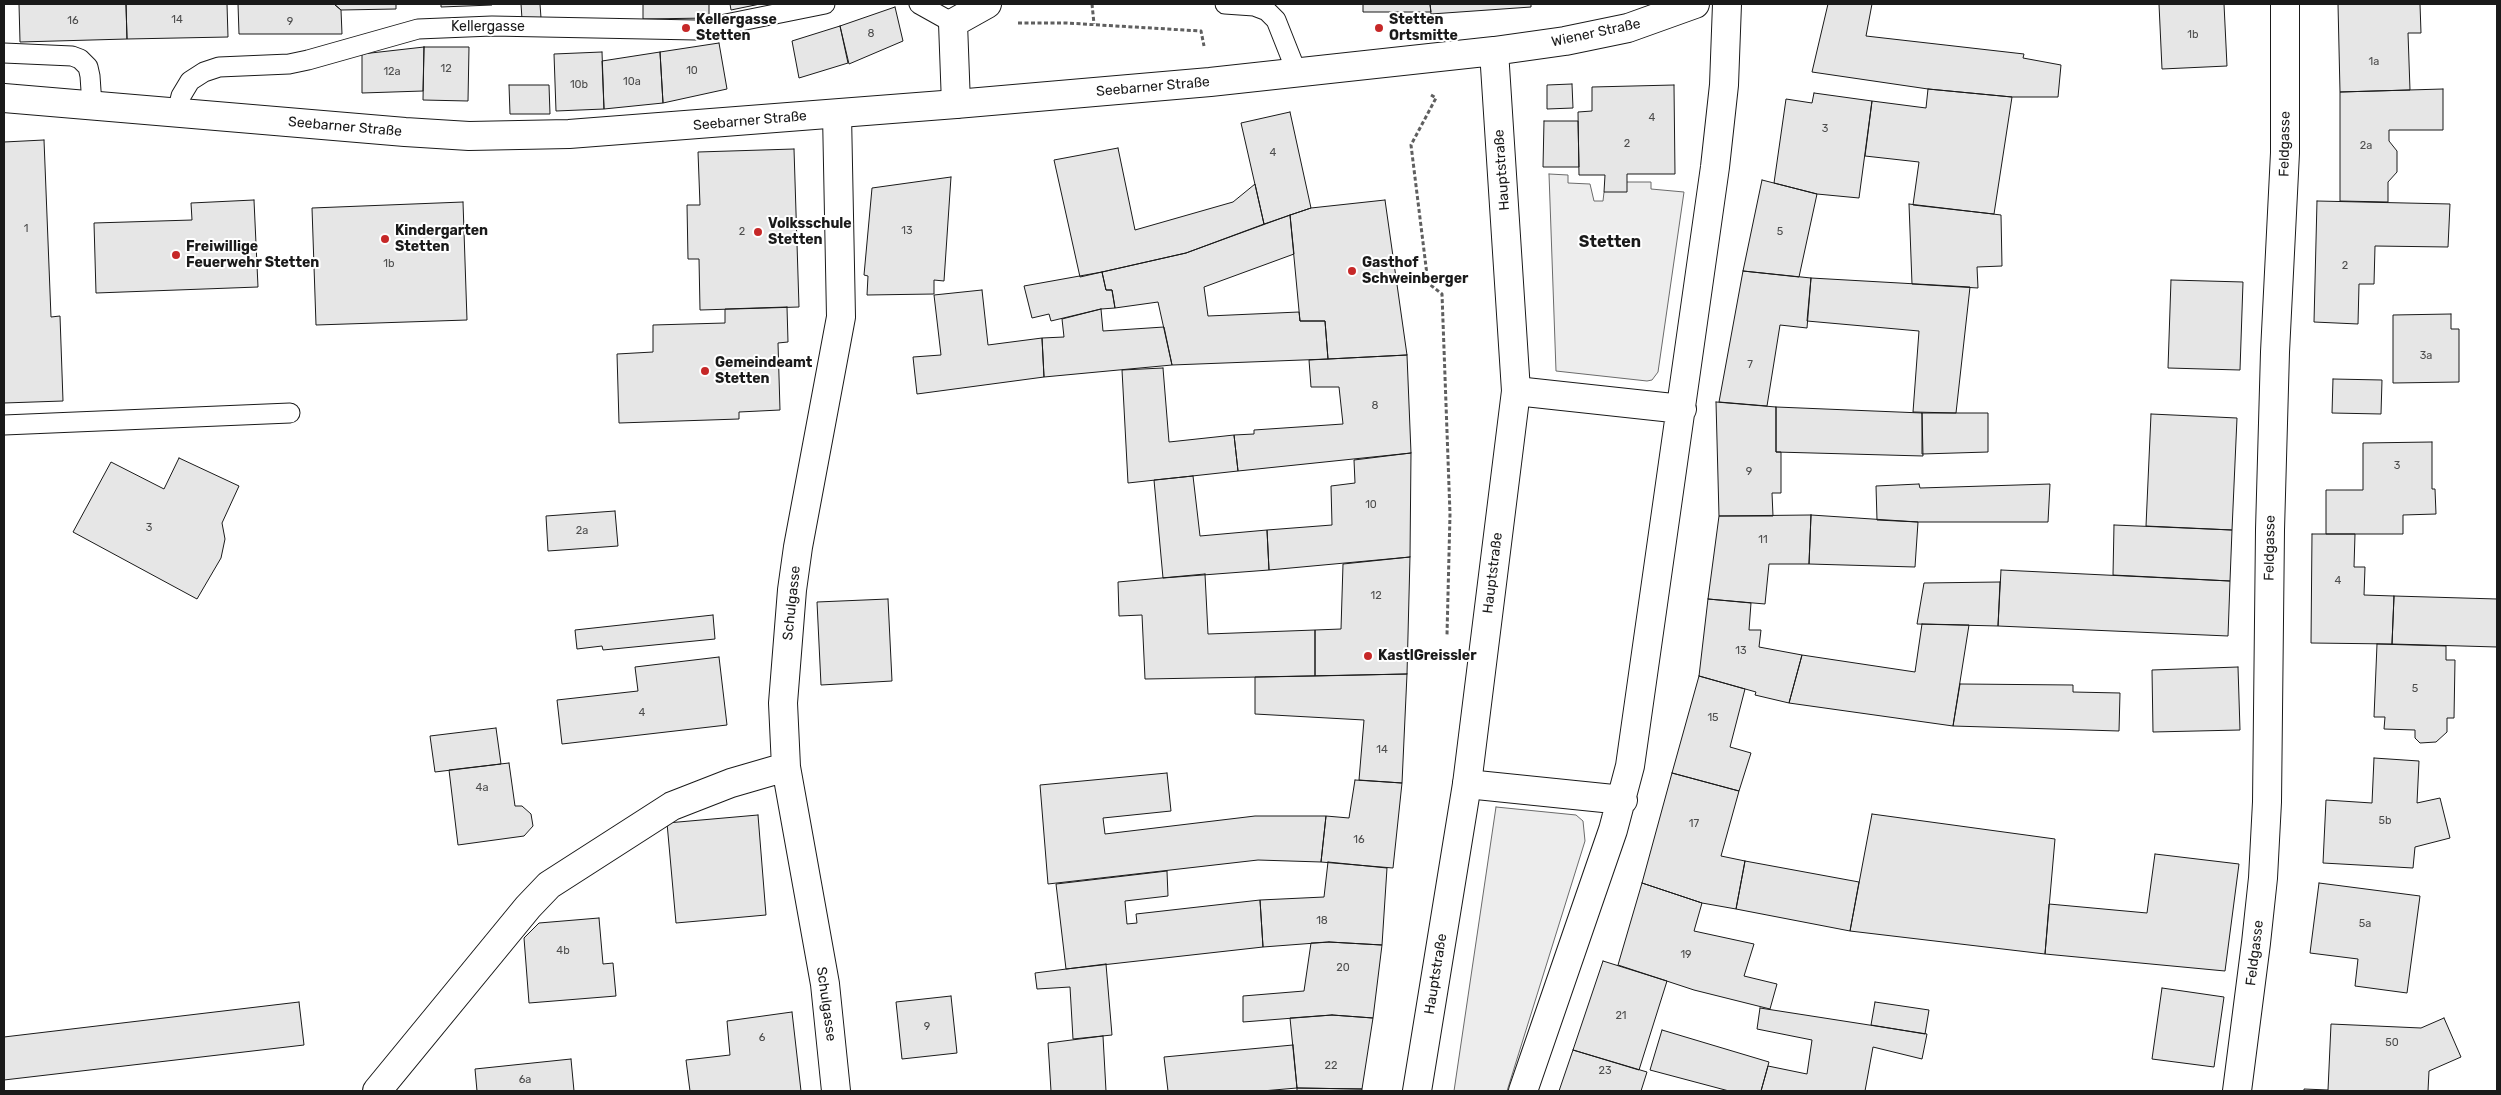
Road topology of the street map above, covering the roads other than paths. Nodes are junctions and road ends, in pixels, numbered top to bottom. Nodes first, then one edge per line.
1 (825, 4) edge
2 (919, 4) edge
3 (987, 4) edge
4 (1225, 4) edge
5 (1695, 4) edge
6 (1727, 4) edge
7 (2285, 4) edge
8 (953, 23) junction
9 (1494, 51) junction
10 (4, 53) edge
11 (1297, 73) junction
12 (4, 98) edge
13 (956, 104) junction
14 (92, 105) junction
15 (177, 112) junction
16 (837, 114) junction
17 (1516, 391) junction
18 (1682, 409) junction
19 (290, 413) dead end
20 (4, 425) edge
21 (786, 767) junction
22 (1466, 784) junction
23 (1623, 800) junction
24 (377, 1091) edge
25 (836, 1091) edge
26 (1417, 1091) edge
27 (1523, 1091) edge
28 (2237, 1091) edge

1 - 15 lane, Kellergasse
2 - 8 lane
3 - 8 street
4 - 11 lane
5 - 9 street, Wiener Straße
6 - 18 street
7 - 28 street, Feldgasse
8 - 13 street
9 - 11 street, Seebarner Straße
9 - 17 street, Hauptstraße
10 - 14 lane
11 - 13 street, Seebarner Straße
12 - 14 street, Seebarner Straße
13 - 16 street, Seebarner Straße
14 - 15 street, Seebarner Straße
15 - 16 street, Seebarner Straße
16 - 21 street, Schulgasse
17 - 18 street
17 - 22 street, Hauptstraße
18 - 23 street
19 - 20 lane
21 - 24 street
21 - 25 street, Schulgasse
22 - 23 street
22 - 26 street, Hauptstraße
23 - 27 street

